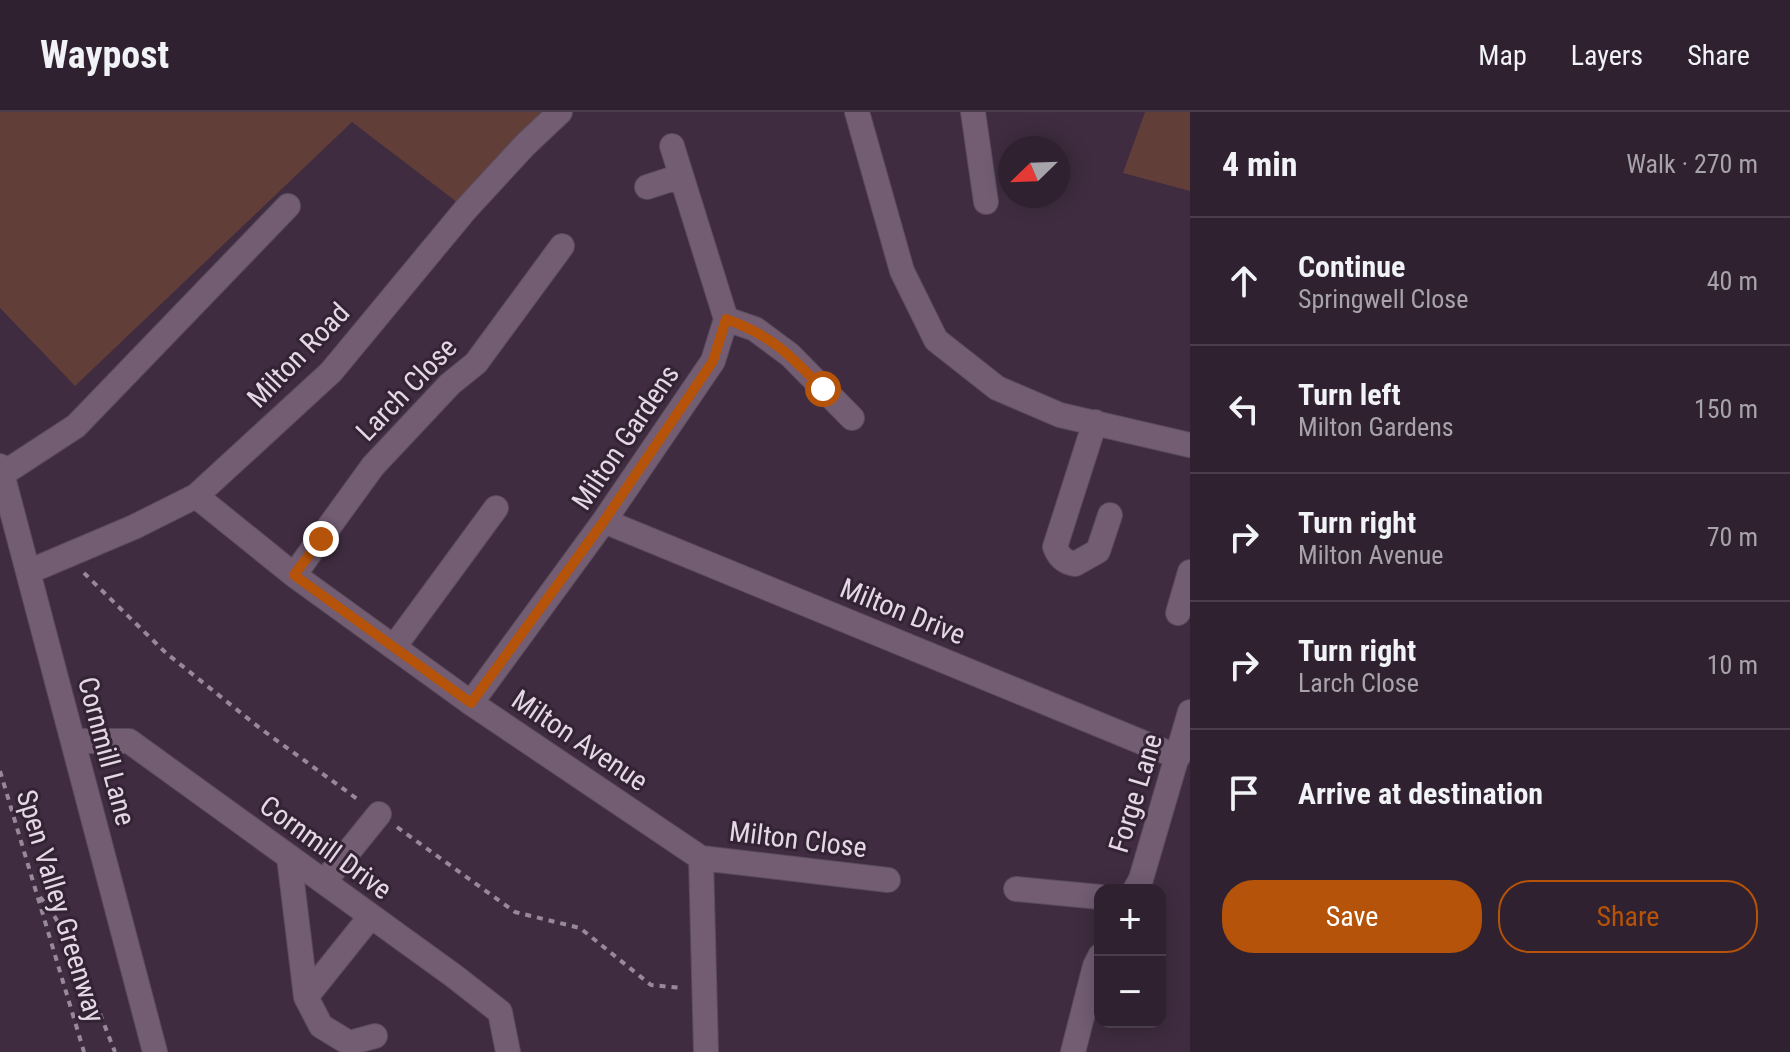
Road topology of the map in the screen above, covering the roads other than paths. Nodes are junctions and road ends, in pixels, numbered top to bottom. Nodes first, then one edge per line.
1 (560, 112) edge
2 (857, 112) edge
3 (973, 112) edge
4 (672, 146) dead end
5 (681, 176) junction
6 (647, 187) dead end
7 (986, 202) dead end
8 (288, 206) dead end
9 (562, 246) dead end
10 (726, 319) junction
11 (852, 418) dead end
12 (1095, 422) junction
13 (1190, 445) edge
14 (2, 470) edge
15 (196, 496) junction
16 (496, 508) dead end
17 (1110, 515) dead end
18 (604, 521) junction
19 (28, 572) junction
20 (1190, 572) edge
21 (294, 575) junction
22 (1178, 613) dead end
23 (394, 647) junction
24 (471, 703) junction
25 (1190, 712) edge
26 (73, 741) junction
27 (1178, 757) junction
28 (379, 814) dead end
29 (289, 857) junction
30 (701, 858) junction
31 (888, 880) dead end
32 (324, 882) junction
33 (1137, 884) edge
34 (1016, 889) dead end
35 (1094, 896) edge
36 (371, 916) junction
37 (1094, 970) edge
38 (306, 997) junction
39 (375, 1036) dead end
40 (155, 1052) edge
41 (508, 1052) edge
42 (706, 1052) edge
43 (1073, 1052) edge

1 - 15 street, Milton Road
2 - 12 street
3 - 7 street
4 - 5 street
5 - 6 street
5 - 10 street
8 - 14 street
9 - 21 street, Larch Close
10 - 11 street
10 - 18 street, Milton Gardens
12 - 13 street
12 - 17 street
14 - 19 street, Cornmill Lane
15 - 19 street, Milton Road
15 - 21 street, Milton Avenue
16 - 23 street
18 - 24 street, Milton Gardens
18 - 27 street, Milton Drive
19 - 26 street, Cornmill Lane
20 - 22 street
21 - 23 street, Milton Avenue
23 - 24 street, Milton Avenue
24 - 30 street, Milton Avenue
25 - 27 street, Forge Lane
26 - 29 street, Cornmill Drive
26 - 40 street, Cornmill Lane
27 - 33 street, Forge Lane
28 - 32 street
29 - 32 street, Cornmill Drive
29 - 38 street
30 - 31 street, Milton Close
30 - 42 street
32 - 36 street, Cornmill Drive
34 - 35 street
36 - 38 street
36 - 41 street, Cornmill Drive
37 - 43 street
38 - 39 street

